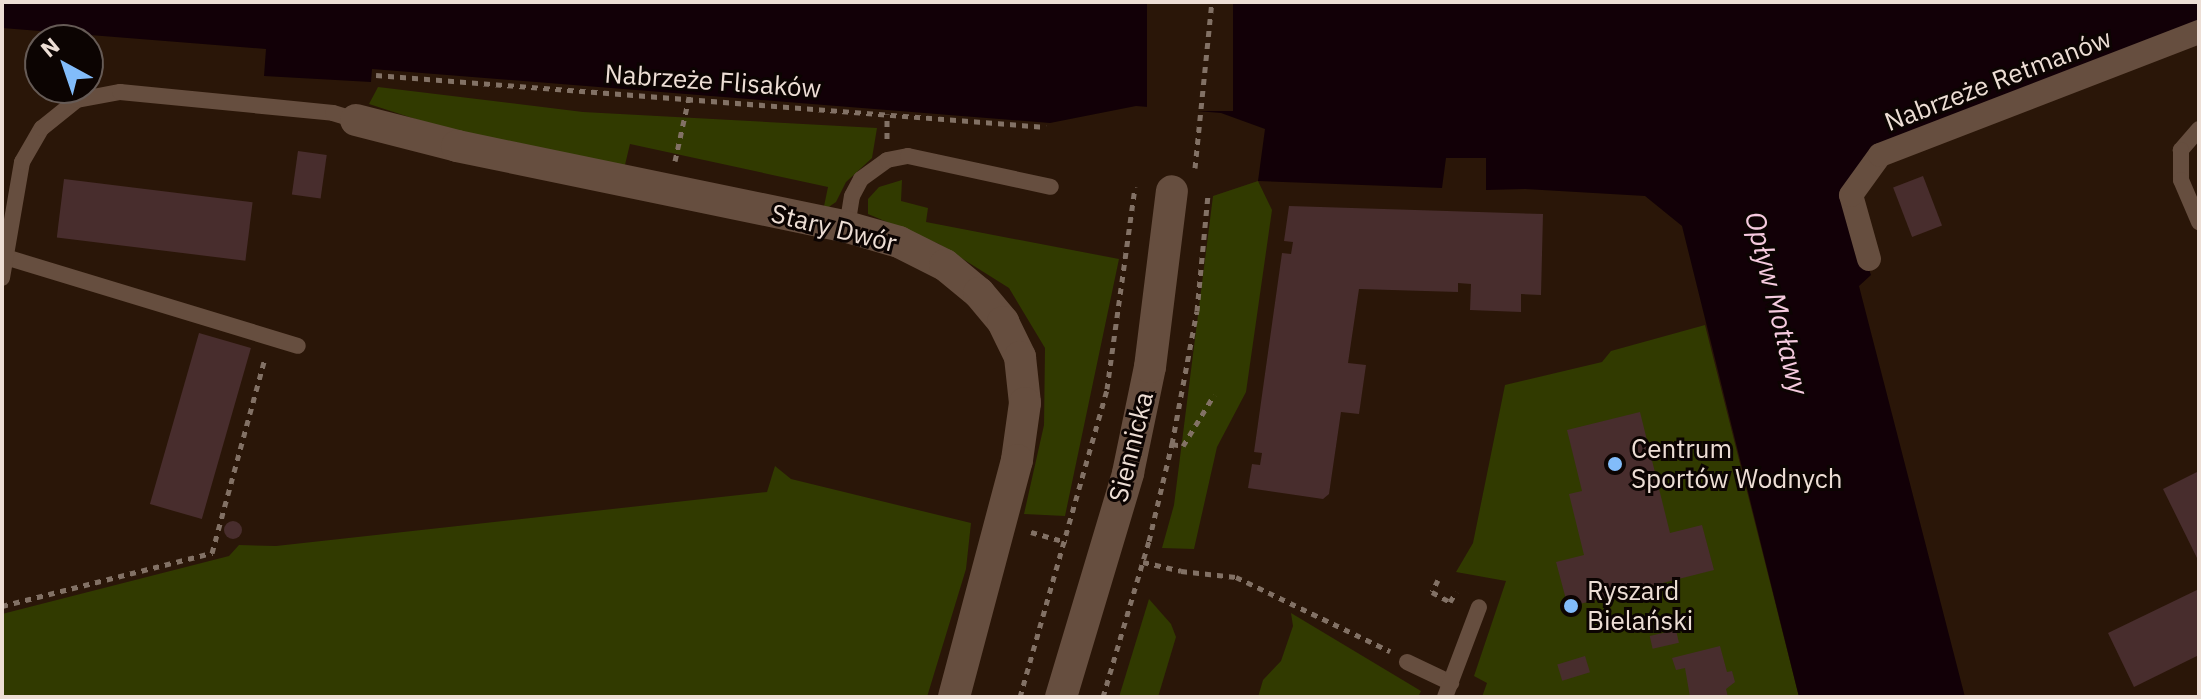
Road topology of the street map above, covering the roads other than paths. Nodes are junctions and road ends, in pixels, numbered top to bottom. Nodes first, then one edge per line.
1 (2199, 32) edge
2 (356, 120) joint
3 (2199, 129) edge
4 (1182, 185) road end
5 (1051, 187) dead end
6 (2199, 222) edge
7 (847, 227) junction
8 (5, 257) edge
9 (1869, 259) dead end
10 (2, 278) edge
11 (298, 346) dead end
12 (1479, 607) dead end
13 (1407, 662) road end
14 (1448, 690) edge
15 (954, 697) edge
16 (1061, 697) edge

1 - 9 street, Nabrzeże Retmanów
2 - 7 street, Stary Dwór
2 - 8 lane
3 - 6 lane
4 - 16 street, Siennicka
5 - 7 lane
7 - 15 street, Stary Dwór
8 - 10 lane
8 - 11 lane
12 - 14 lane
13 - 14 lane

